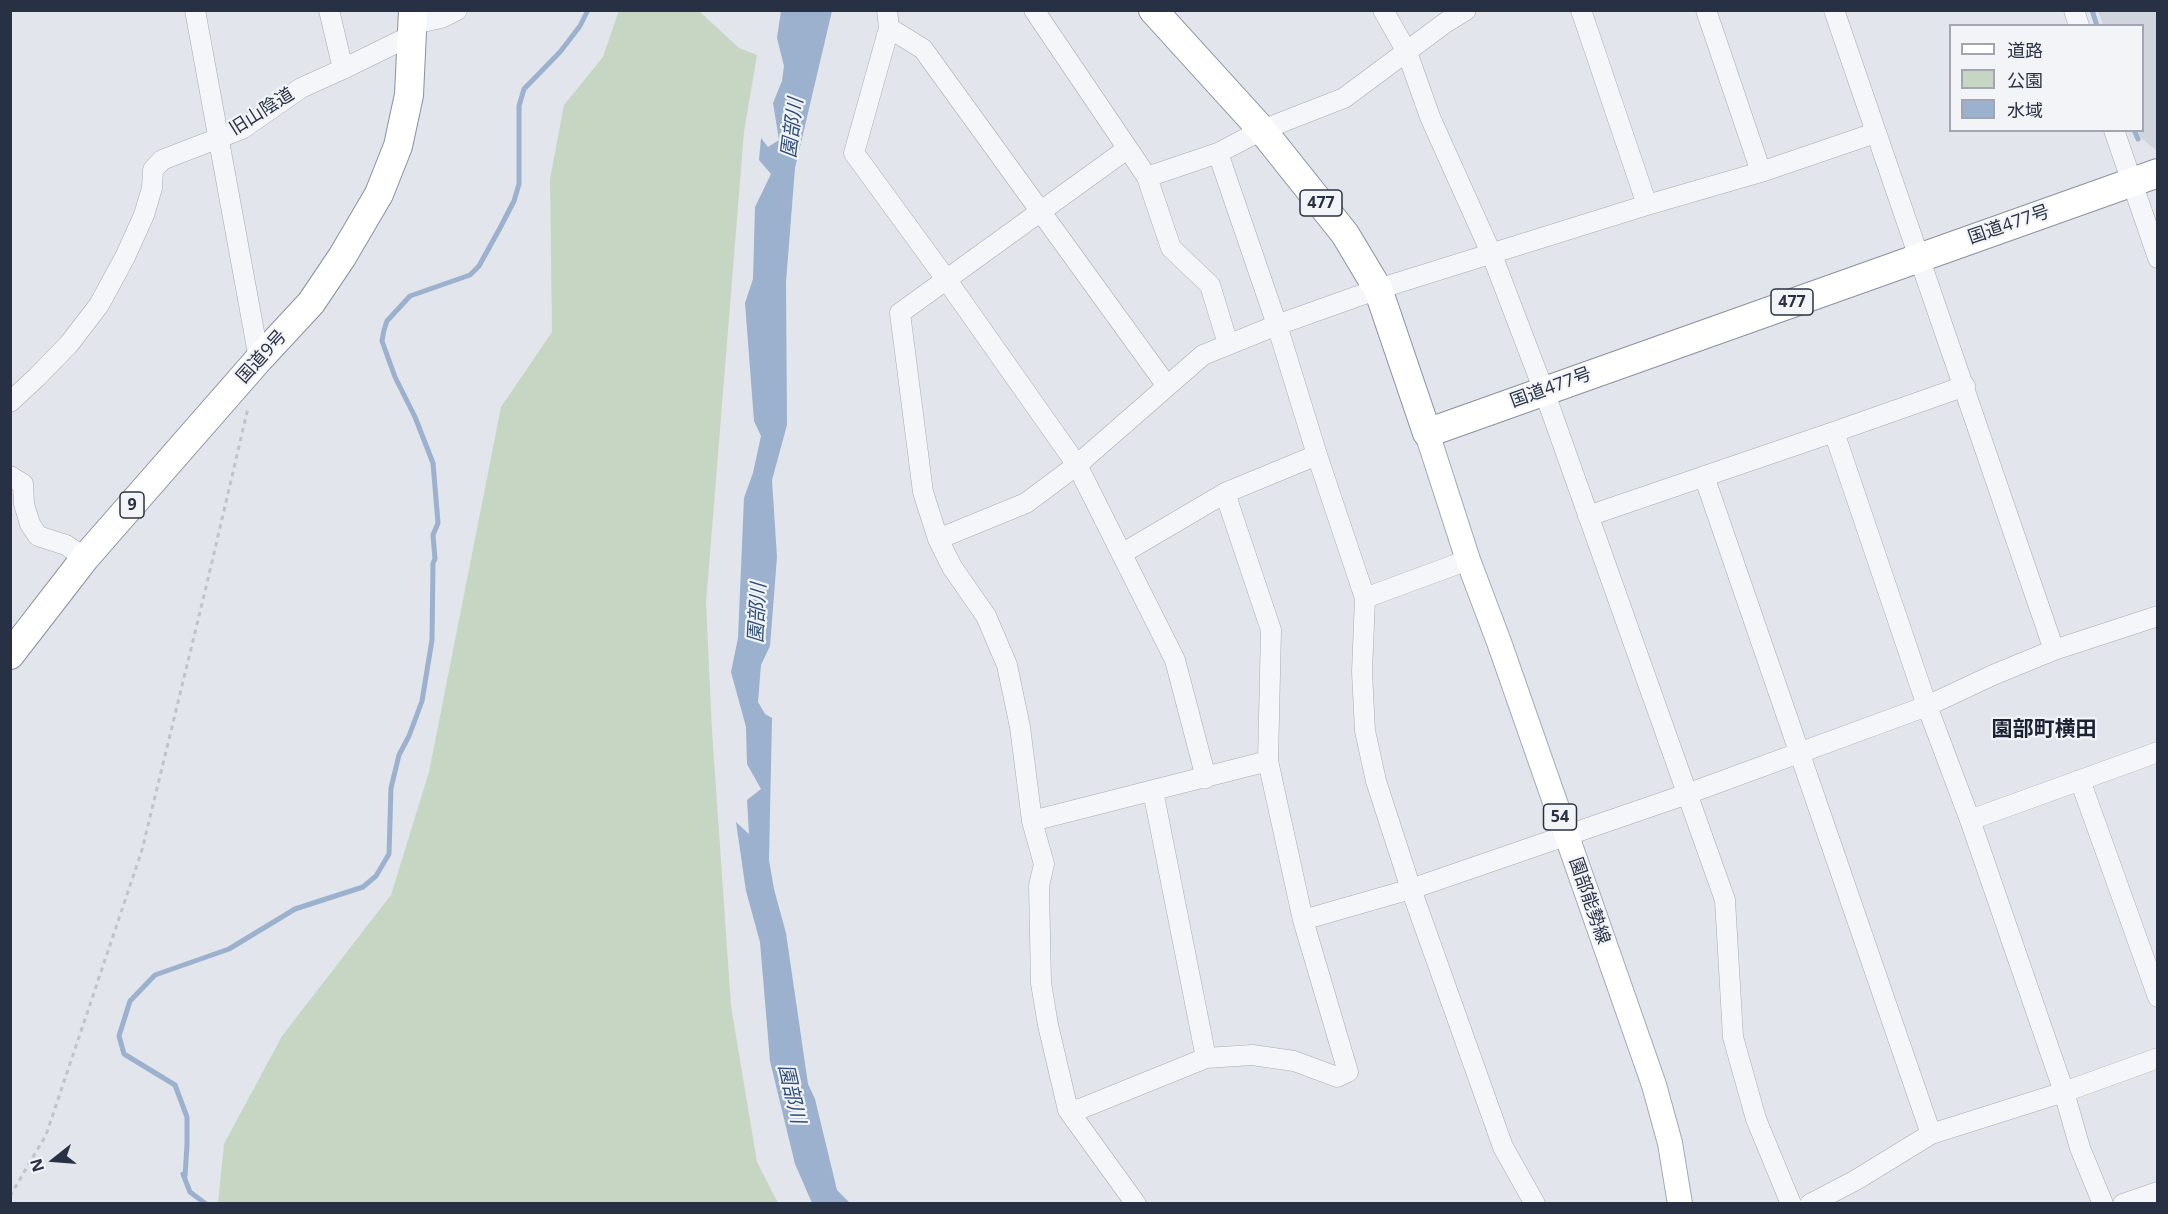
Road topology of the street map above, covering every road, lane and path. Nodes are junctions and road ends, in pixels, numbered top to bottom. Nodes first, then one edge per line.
1 (195, 10) edge
2 (329, 10) edge
3 (457, 10) edge
4 (1034, 10) edge
5 (1153, 10) edge
6 (1383, 10) edge
7 (1466, 10) edge
8 (1581, 10) edge
9 (1706, 10) edge
10 (1834, 10) edge
11 (888, 20) edge
12 (413, 24) edge
13 (1407, 52) junction
14 (344, 69) junction
15 (1262, 130) junction
16 (2115, 132) edge
17 (1875, 133) junction
18 (218, 139) junction
19 (1127, 149) junction
20 (1218, 153) junction
21 (1761, 172) junction
22 (1147, 177) junction
23 (2144, 178) edge
24 (1647, 205) junction
25 (1040, 211) junction
26 (1491, 255) junction
27 (1920, 256) junction
28 (2157, 258) edge
29 (946, 279) junction
30 (1378, 289) junction
31 (1277, 325) junction
32 (1228, 344) junction
33 (259, 359) junction
34 (1167, 386) junction
35 (1965, 386) junction
36 (1544, 391) junction
37 (10, 402) edge
38 (248, 404) dead end
39 (1834, 432) junction
40 (1427, 433) junction
41 (1317, 455) junction
42 (1077, 465) junction
43 (10, 476) edge
44 (1704, 476) junction
45 (1225, 493) junction
46 (1588, 516) junction
47 (938, 539) junction
48 (1123, 553) junction
49 (85, 558) junction
50 (1468, 560) junction
51 (1365, 598) junction
52 (2157, 616) edge
53 (2055, 650) junction
54 (10, 655) edge
55 (1928, 706) junction
56 (2157, 752) edge
57 (1800, 753) junction
58 (1268, 761) junction
59 (1206, 778) junction
60 (2080, 780) junction
61 (1153, 791) junction
62 (1687, 794) junction
63 (1970, 820) junction
64 (1032, 821) junction
65 (1566, 835) junction
66 (1411, 889) junction
67 (1304, 920) junction
68 (2157, 997) edge
69 (1206, 1058) junction
70 (2157, 1058) edge
71 (2064, 1092) junction
72 (1068, 1110) junction
73 (1931, 1134) junction
74 (2157, 1192) edge
75 (10, 1196) edge
76 (1136, 1203) edge
77 (1535, 1203) edge
78 (1680, 1203) edge
79 (1791, 1203) edge
80 (1810, 1203) edge
81 (2103, 1203) edge
82 (2123, 1203) edge

1 - 18 street
2 - 14 street
3 - 12 street, 旧山陰道
4 - 19 street
5 - 15 highway, 477
6 - 13 street
7 - 13 street
8 - 24 street
9 - 21 street
10 - 17 street
11 - 25 street
11 - 29 street
12 - 14 street, 旧山陰道
12 - 33 highway, 国道9号 / 9
13 - 15 street
13 - 26 street
14 - 18 street, 旧山陰道
15 - 20 street
15 - 30 highway, 477
16 - 23 street
17 - 21 street
17 - 27 street
18 - 33 street, 旧山陰道
18 - 37 street
19 - 22 street
19 - 25 street
20 - 22 street
20 - 31 street
21 - 24 street
22 - 32 street
23 - 27 highway, 国道477号 / 477
23 - 28 street
24 - 26 street
25 - 29 street
25 - 34 street
26 - 30 street
26 - 36 street
27 - 35 street
27 - 36 highway, 国道477号 / 477
29 - 42 street
29 - 47 street
30 - 31 street
30 - 40 highway, 477
31 - 32 street
31 - 41 street
32 - 34 street
33 - 49 highway, 国道9号 / 9
34 - 42 street
35 - 39 street
35 - 53 street
36 - 40 highway, 国道477号 / 477
36 - 46 street
38 - 75 path
39 - 44 street
39 - 55 street
40 - 50 main road, 園部能勢線 / 54
41 - 45 street
41 - 51 street
42 - 47 street
42 - 48 street
43 - 49 street
44 - 46 street
44 - 57 street
45 - 48 street
45 - 58 street
46 - 62 street
47 - 64 street
48 - 59 street
49 - 54 highway, 国道9号 / 9
50 - 51 street
50 - 65 main road, 園部能勢線 / 54
51 - 66 street
52 - 53 street
53 - 55 street
55 - 57 street
55 - 63 street
56 - 60 street
57 - 62 street
57 - 73 street
58 - 59 street
58 - 67 street
59 - 61 street
60 - 63 street
60 - 68 street
61 - 64 street
61 - 69 street
62 - 65 street
62 - 79 street
63 - 71 street
64 - 72 street
65 - 66 street
65 - 78 main road, 園部能勢線 / 54
66 - 67 street
66 - 77 street
67 - 69 street
69 - 72 street
70 - 71 street
71 - 73 street
71 - 81 street
72 - 76 street
73 - 80 street
74 - 82 street

